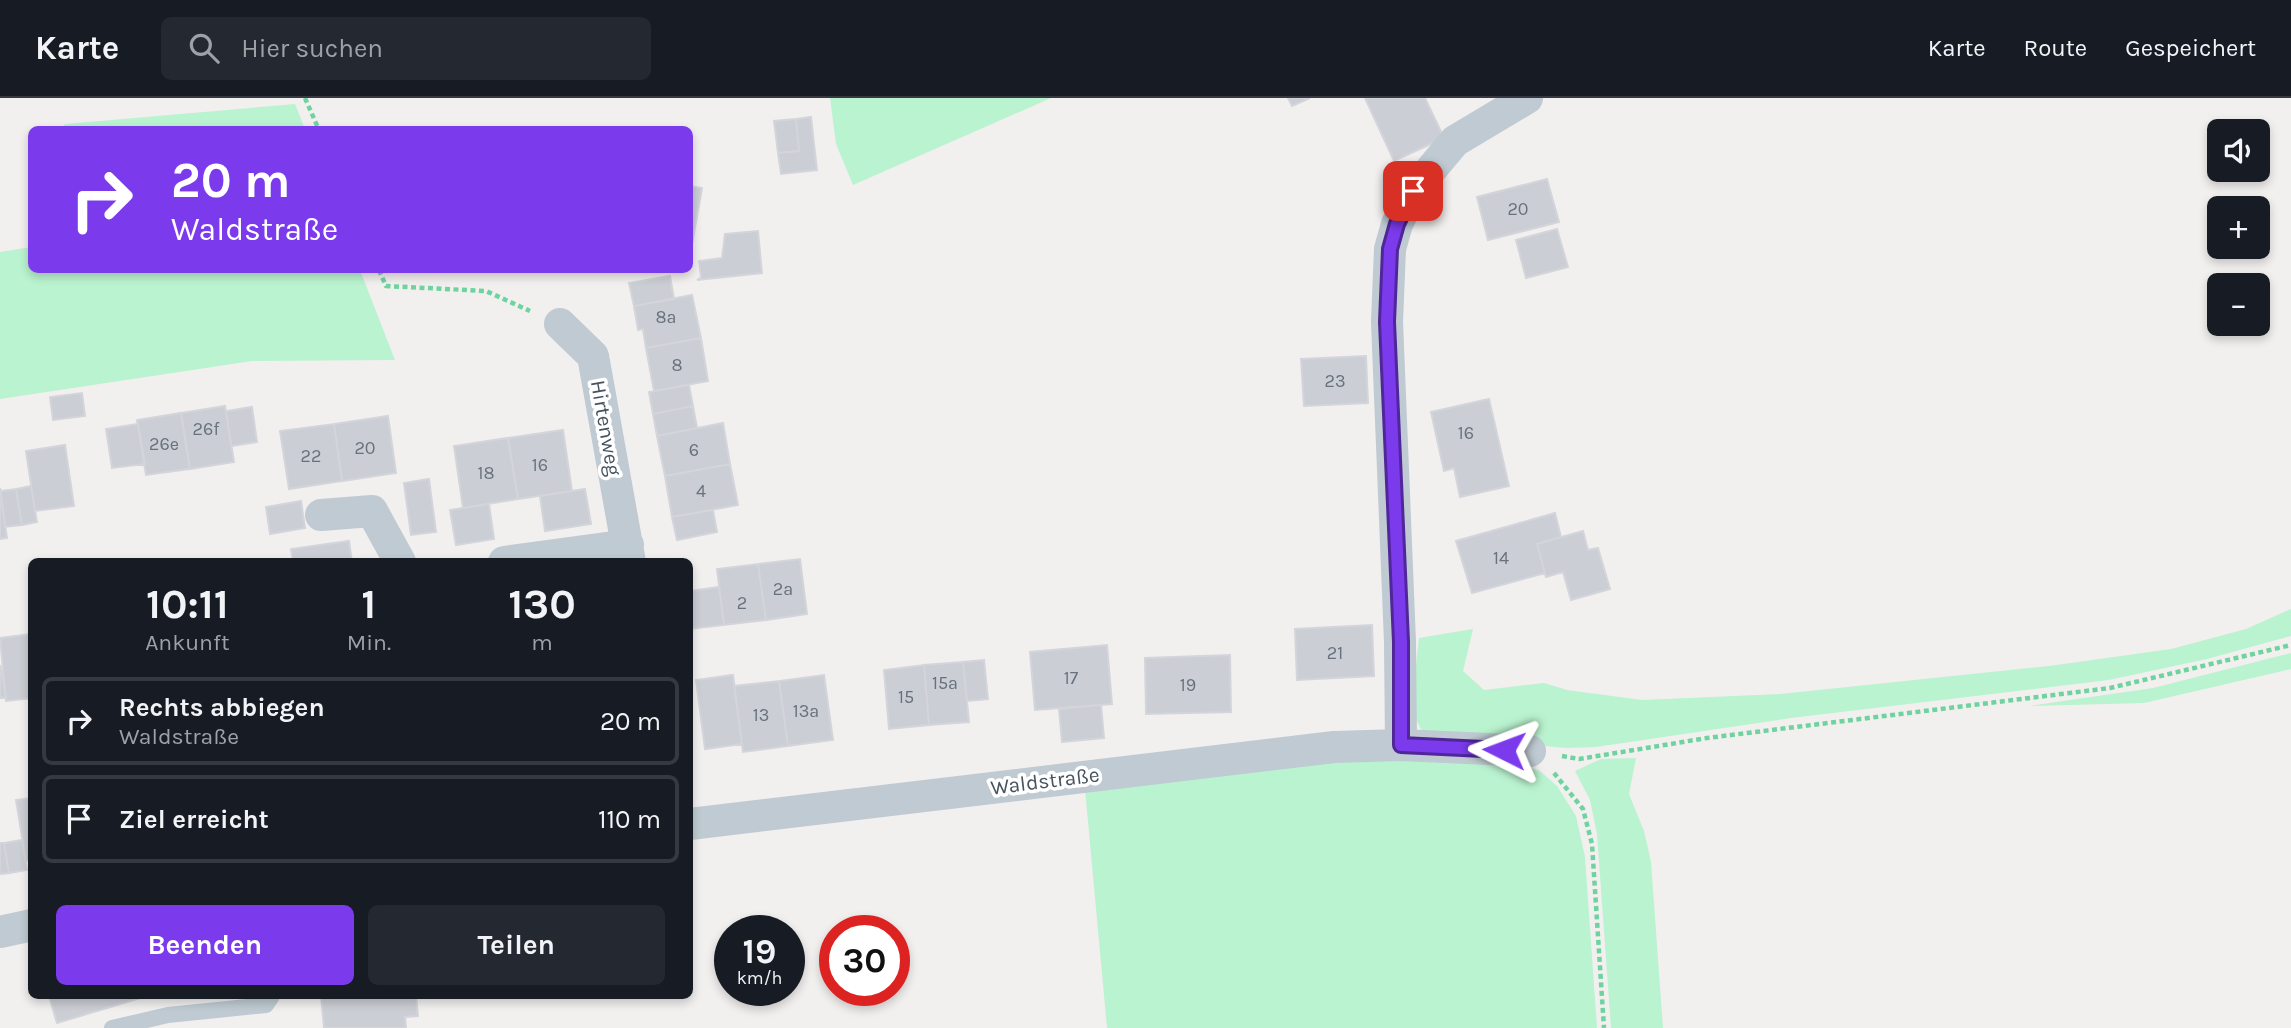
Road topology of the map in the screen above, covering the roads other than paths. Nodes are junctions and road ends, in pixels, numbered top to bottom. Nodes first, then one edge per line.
1 (1527, 98) edge
2 (560, 324) road end
3 (321, 515) dead end
4 (629, 553) edge
5 (398, 558) edge
6 (560, 558) edge
7 (1401, 745) junction
8 (1530, 751) road end
9 (693, 824) edge
10 (28, 926) edge
11 (0, 932) edge
12 (270, 999) edge
13 (112, 1028) edge

1 - 7 street
2 - 4 street, Hirtenweg
3 - 5 street
4 - 6 street, Hirtenweg
7 - 8 street, Waldstraße
7 - 9 street, Waldstraße
10 - 11 street
12 - 13 lane

